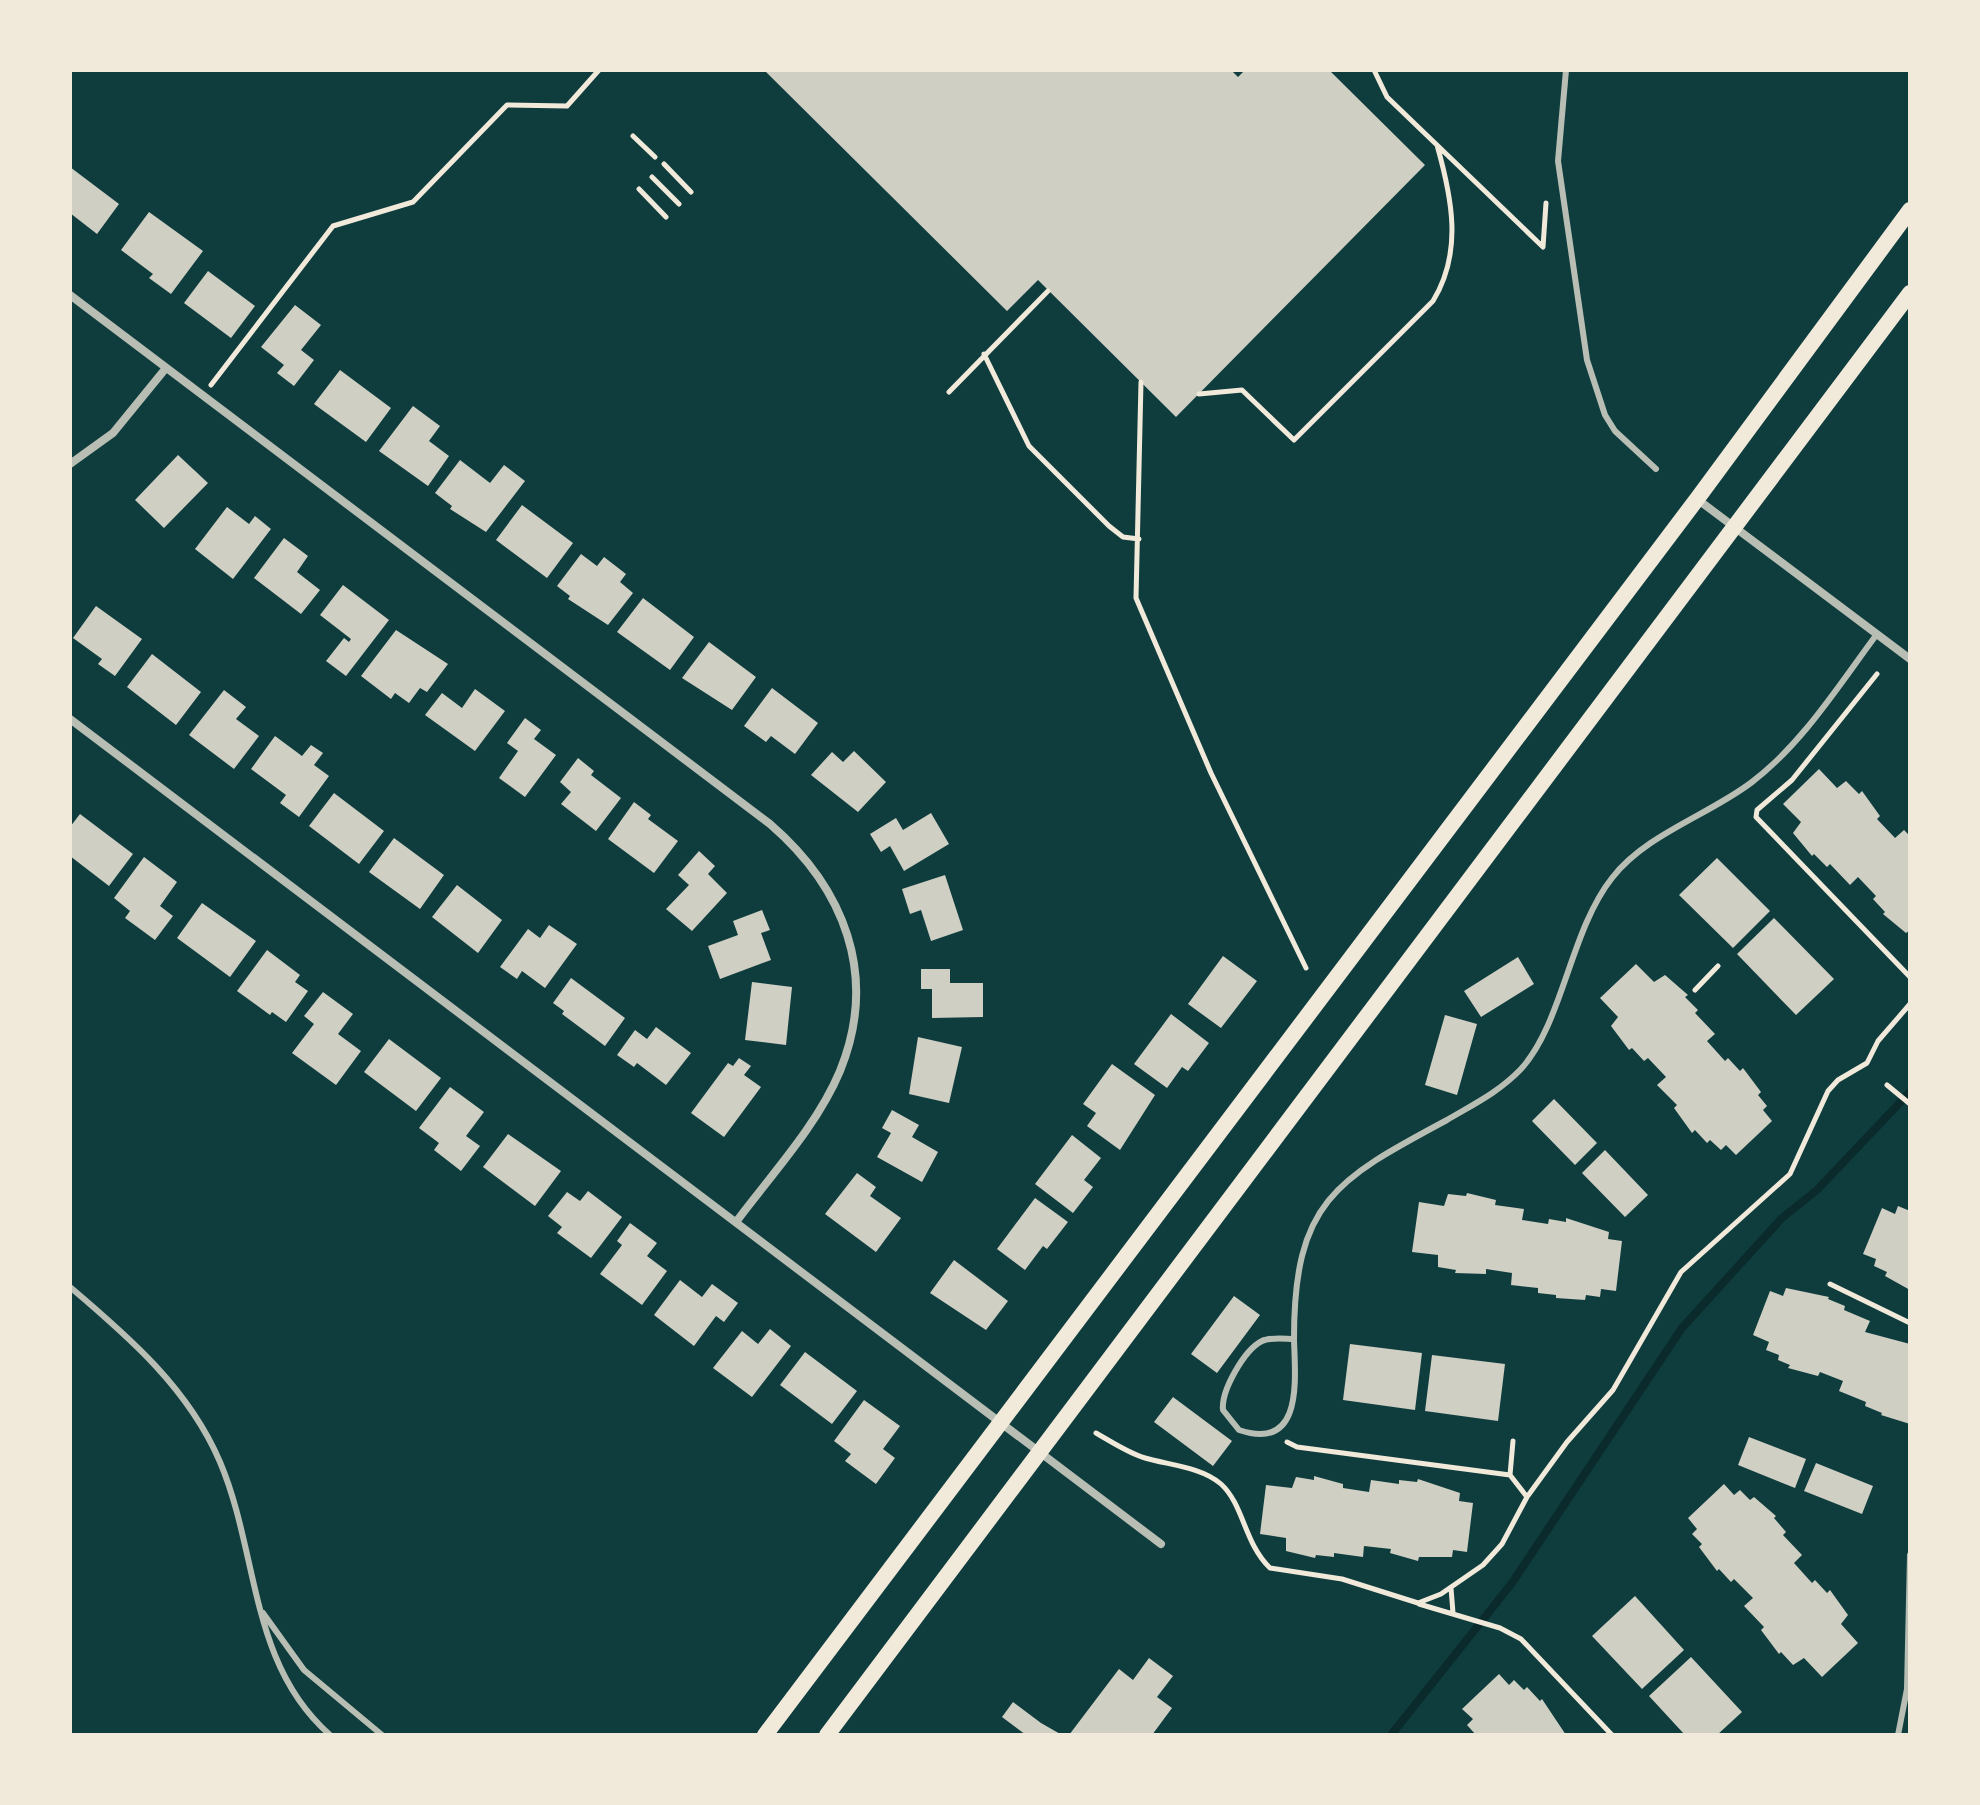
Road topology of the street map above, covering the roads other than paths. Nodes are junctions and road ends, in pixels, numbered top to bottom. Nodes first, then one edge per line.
1 (1566, 70) edge
2 (1910, 210) edge
3 (1910, 293) edge
4 (70, 295) edge
5 (166, 368) junction
6 (70, 464) edge
7 (1656, 469) dead end
8 (1697, 499) junction
9 (1737, 528) junction
10 (1877, 634) junction
11 (1910, 659) edge
12 (70, 719) edge
13 (736, 1222) junction
14 (70, 1287) edge
15 (1294, 1339) junction
16 (1002, 1422) junction
17 (1041, 1451) junction
18 (1161, 1544) dead end
19 (1910, 1555) edge
20 (260, 1608) junction
21 (330, 1735) edge
22 (382, 1735) edge
23 (765, 1735) edge
24 (827, 1735) edge
25 (1898, 1735) edge

1 - 7 lane
2 - 8 main road
3 - 9 main road
4 - 5 street
5 - 6 street
5 - 13 street
8 - 9 street
8 - 16 main road
9 - 10 street
9 - 17 main road
10 - 11 street
10 - 15 lane
12 - 13 street
13 - 16 street
14 - 20 lane
15 - 15 lane
16 - 17 street
16 - 23 main road
17 - 18 street
17 - 24 main road
19 - 25 lane
20 - 21 lane
20 - 22 lane

